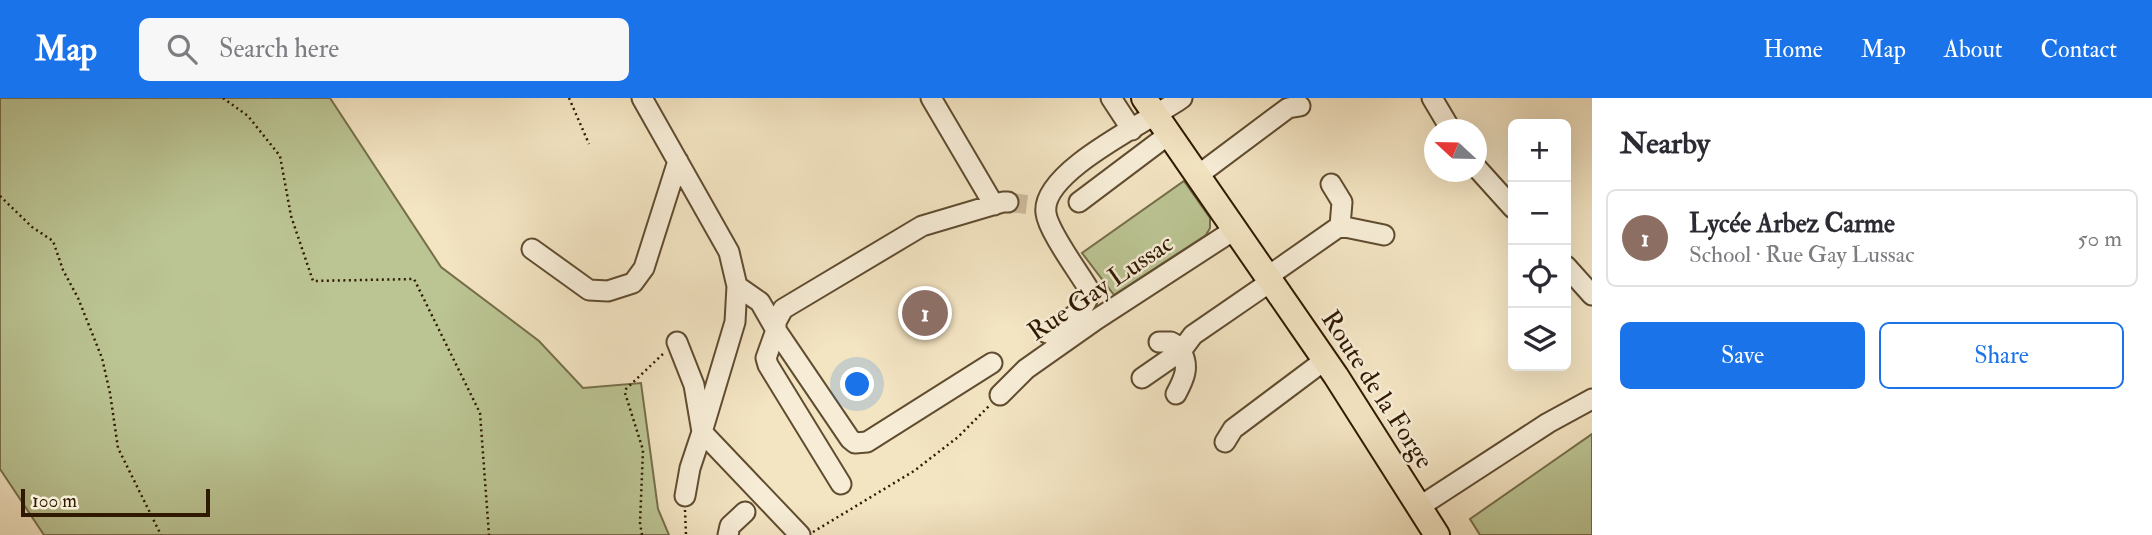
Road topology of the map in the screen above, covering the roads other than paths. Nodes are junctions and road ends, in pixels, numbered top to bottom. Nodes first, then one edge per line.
1 (642, 98) edge
2 (931, 98) edge
3 (1111, 98) edge
4 (1182, 98) edge
5 (1433, 98) edge
6 (1300, 106) dead end
7 (1156, 116) edge
8 (1445, 119) edge
9 (1132, 130) junction
10 (1260, 143) dead end
11 (678, 161) junction
12 (1203, 171) junction
13 (1487, 179) edge
14 (1331, 184) dead end
15 (1079, 202) dead end
16 (1508, 202) edge
17 (1340, 226) junction
18 (1234, 230) junction
19 (1384, 235) dead end
20 (532, 249) dead end
21 (1571, 272) edge
22 (1268, 280) junction
23 (737, 286) junction
24 (1592, 295) edge
25 (776, 330) junction
26 (1047, 332) dead end
27 (677, 342) road end
28 (1159, 342) dead end
29 (1182, 351) junction
30 (1325, 360) junction
31 (992, 363) dead end
32 (1142, 378) dead end
33 (1176, 394) dead end
34 (1000, 395) road end
35 (1592, 399) edge
36 (702, 432) junction
37 (1225, 442) dead end
38 (841, 484) dead end
39 (685, 496) road end
40 (1419, 507) junction
41 (745, 512) dead end
42 (729, 535) edge
43 (800, 535) edge
44 (1437, 535) edge

1 - 11 street
2 - 25 street
3 - 9 street
4 - 7 street
5 - 8 street
6 - 12 street
7 - 9 street
7 - 12 main road, Route de la Forge
7 - 15 street
9 - 26 street
10 - 12 street
11 - 20 street
11 - 23 street
12 - 18 main road, Route de la Forge
13 - 16 street
14 - 17 street
17 - 19 street
17 - 22 street
18 - 22 main road, Route de la Forge
18 - 34 street, Rue Gay Lussac
21 - 24 street
22 - 29 street
22 - 30 main road, Route de la Forge
23 - 25 street
23 - 36 street
25 - 31 street
25 - 38 street
27 - 36 street
28 - 29 street
29 - 32 street
29 - 33 street
30 - 37 street
30 - 40 main road, Route de la Forge
35 - 40 street
36 - 39 street
36 - 43 street
40 - 44 main road, Route de la Forge
41 - 42 street

